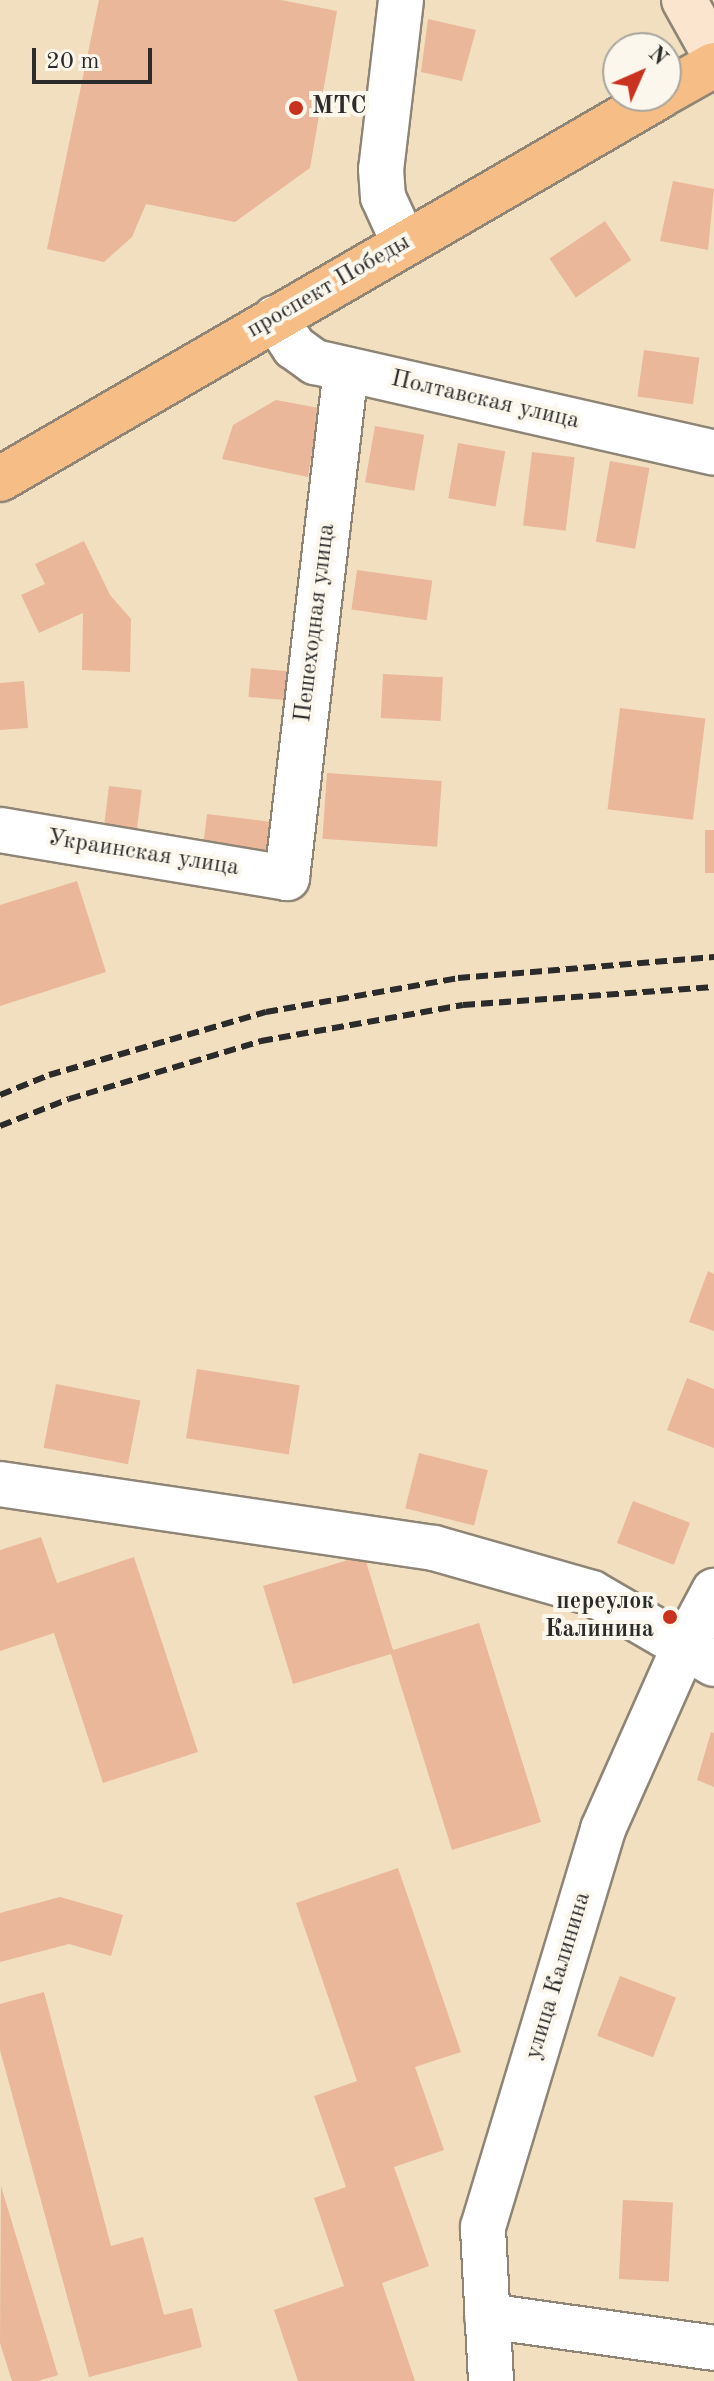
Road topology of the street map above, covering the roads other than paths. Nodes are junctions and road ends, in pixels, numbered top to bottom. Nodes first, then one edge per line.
1 (401, 0) edge
2 (684, 0) edge
3 (714, 54) edge
4 (714, 65) edge
5 (682, 83) edge
6 (632, 112) edge
7 (404, 243) junction
8 (275, 318) junction
9 (346, 369) junction
10 (713, 447) edge
11 (0, 479) edge
12 (0, 830) edge
13 (287, 878) joint
14 (0, 1484) edge
15 (714, 1591) edge
16 (698, 1656) edge
17 (487, 2316) junction
18 (714, 2348) edge
19 (491, 2381) edge

1 - 7 street
2 - 3 main road
4 - 5 main road
6 - 7 main road, проспект Победы
7 - 8 main road, проспект Победы
8 - 9 street, Полтавская улица
8 - 11 main road, проспект Победы
9 - 10 street, Полтавская улица
9 - 13 street, Пешеходная улица
12 - 13 street, Украинская улица
14 - 16 street
15 - 16 street, улица Калинина
16 - 17 street, улица Калинина
17 - 18 street
17 - 19 street, улица Калинина

